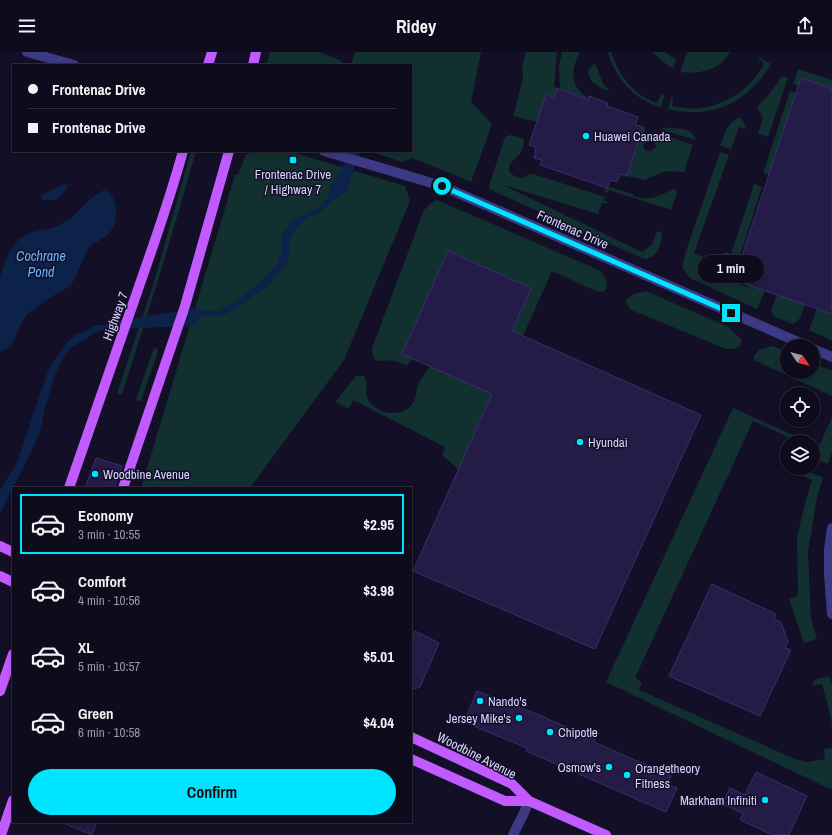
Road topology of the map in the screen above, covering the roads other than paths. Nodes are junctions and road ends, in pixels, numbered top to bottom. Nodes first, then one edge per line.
1 (26, 52) edge
2 (212, 52) edge
3 (256, 52) edge
4 (70, 64) edge
5 (208, 64) edge
6 (253, 64) edge
7 (183, 152) edge
8 (229, 152) edge
9 (327, 152) edge
10 (791, 339) edge
11 (820, 352) edge
12 (832, 357) edge
13 (69, 487) edge
14 (123, 487) edge
15 (832, 528) edge
16 (0, 546) edge
17 (12, 552) edge
18 (0, 576) edge
19 (12, 582) edge
20 (832, 614) edge
21 (12, 657) edge
22 (0, 691) edge
23 (412, 737) edge
24 (412, 759) edge
25 (529, 801) junction
26 (12, 803) edge
27 (1, 835) edge
28 (513, 835) edge
29 (606, 835) edge

1 - 4 street
2 - 5 main road
3 - 6 main road
7 - 13 main road, Highway 7
8 - 14 main road
9 - 10 street, Frontenac Drive
11 - 12 street
15 - 20 street
16 - 17 main road
18 - 19 main road
21 - 22 main road
23 - 25 main road, Woodbine Avenue
24 - 25 main road, Woodbine Avenue
25 - 28 street
25 - 29 main road, Woodbine Avenue
26 - 27 main road

